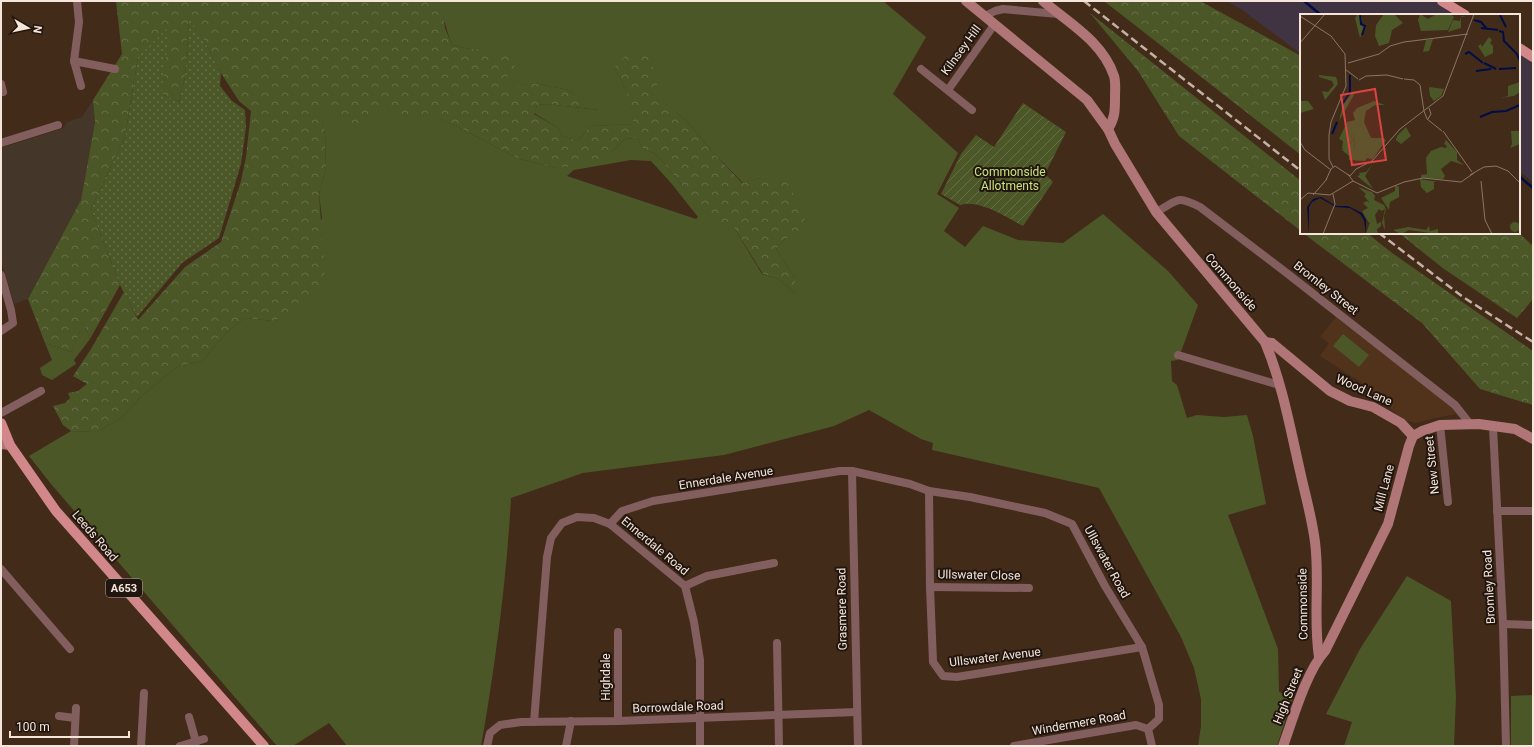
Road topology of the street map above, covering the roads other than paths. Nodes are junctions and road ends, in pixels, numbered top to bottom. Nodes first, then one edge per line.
1 (77, 1) edge
2 (966, 1) edge
3 (1043, 1) edge
4 (1442, 1) edge
5 (1058, 14) junction
6 (1463, 14) edge
7 (985, 16) junction
8 (994, 26) junction
9 (1520, 49) edge
10 (1533, 57) edge
11 (74, 61) junction
12 (115, 69) dead end
13 (921, 69) dead end
14 (77, 82) dead end
15 (948, 90) junction
16 (972, 110) dead end
17 (58, 125) dead end
18 (1108, 129) junction
19 (1, 143) edge
20 (1156, 212) junction
21 (1, 275) edge
22 (1, 331) edge
23 (1265, 342) junction
24 (1178, 355) dead end
25 (1280, 385) junction
26 (41, 391) dead end
27 (1, 413) edge
28 (1, 423) edge
29 (1470, 424) junction
30 (1440, 425) junction
31 (1493, 427) junction
32 (1413, 436) junction
33 (1533, 439) edge
34 (6, 445) edge
35 (852, 471) junction
36 (929, 491) junction
37 (1448, 502) dead end
38 (1497, 511) junction
39 (1533, 511) edge
40 (610, 524) junction
41 (774, 563) dead end
42 (1, 569) edge
43 (685, 586) junction
44 (930, 587) junction
45 (1029, 588) dead end
46 (1503, 624) junction
47 (1533, 625) edge
48 (618, 632) dead end
49 (777, 643) dead end
50 (1142, 647) junction
51 (70, 649) dead end
52 (1319, 657) junction
53 (144, 693) dead end
54 (76, 708) dead end
55 (857, 712) junction
56 (59, 716) dead end
57 (778, 716) junction
58 (189, 717) dead end
59 (75, 718) junction
60 (701, 718) junction
61 (571, 721) junction
62 (618, 721) junction
63 (534, 722) junction
64 (1148, 729) junction
65 (204, 739) dead end
66 (196, 742) junction
67 (74, 746) edge
68 (142, 746) edge
69 (180, 746) edge
70 (264, 746) edge
71 (487, 746) edge
72 (566, 746) edge
73 (700, 746) edge
74 (780, 746) edge
75 (858, 746) edge
76 (1014, 746) edge
77 (1152, 746) edge
78 (1283, 746) edge
79 (1506, 746) edge

1 - 11 street
2 - 7 street, Commonside
3 - 5 street
4 - 6 main road
5 - 7 street
5 - 18 street
7 - 8 street, Commonside
8 - 15 street, Kilnsey Hill
8 - 18 street, Commonside
9 - 10 main road
11 - 12 street
11 - 14 street
13 - 15 street
15 - 16 street
17 - 19 street
18 - 20 street, Commonside
20 - 23 street, Commonside
20 - 29 street, Bromley Street
21 - 22 street
23 - 25 street, Commonside
23 - 32 street, Wood Lane
24 - 25 street
25 - 52 street, Commonside
26 - 27 street
28 - 34 main road, Leeds Road / A653
29 - 30 street
29 - 31 street
30 - 32 street
30 - 37 street, New Street
31 - 33 street
31 - 38 street, Bromley Road
32 - 52 street, Mill Lane
34 - 70 main road, Leeds Road / A653
35 - 36 street, Ullswater Road
35 - 40 street, Ennerdale Avenue
35 - 55 street, Grasmere Road
36 - 44 street, Ullswater Avenue
36 - 50 street, Ullswater Road
38 - 39 street
38 - 46 street, Bromley Road
40 - 43 street, Ennerdale Road
40 - 63 street, Ennerdale Road
41 - 43 street
42 - 51 street
43 - 60 street, Ennerdale Road
44 - 45 street, Ullswater Close
44 - 50 street, Ullswater Avenue
46 - 47 street
46 - 79 street, Bromley Road
48 - 62 street, Highdale
49 - 57 street
50 - 64 street, Ullswater Road
52 - 78 street, High Street
53 - 68 street
54 - 59 street
55 - 57 street, Borrowdale Road
55 - 75 street, Grasmere Road
56 - 59 street
57 - 60 street, Borrowdale Road
57 - 74 street
58 - 66 street
59 - 67 street
60 - 62 street, Borrowdale Road
60 - 73 street, Ennerdale Road
61 - 62 street, Borrowdale Road
61 - 63 street, Borrowdale Road
61 - 72 street
63 - 71 street, Borrowdale Road
64 - 76 street, Windermere Road
64 - 77 street
65 - 66 street
66 - 69 street

